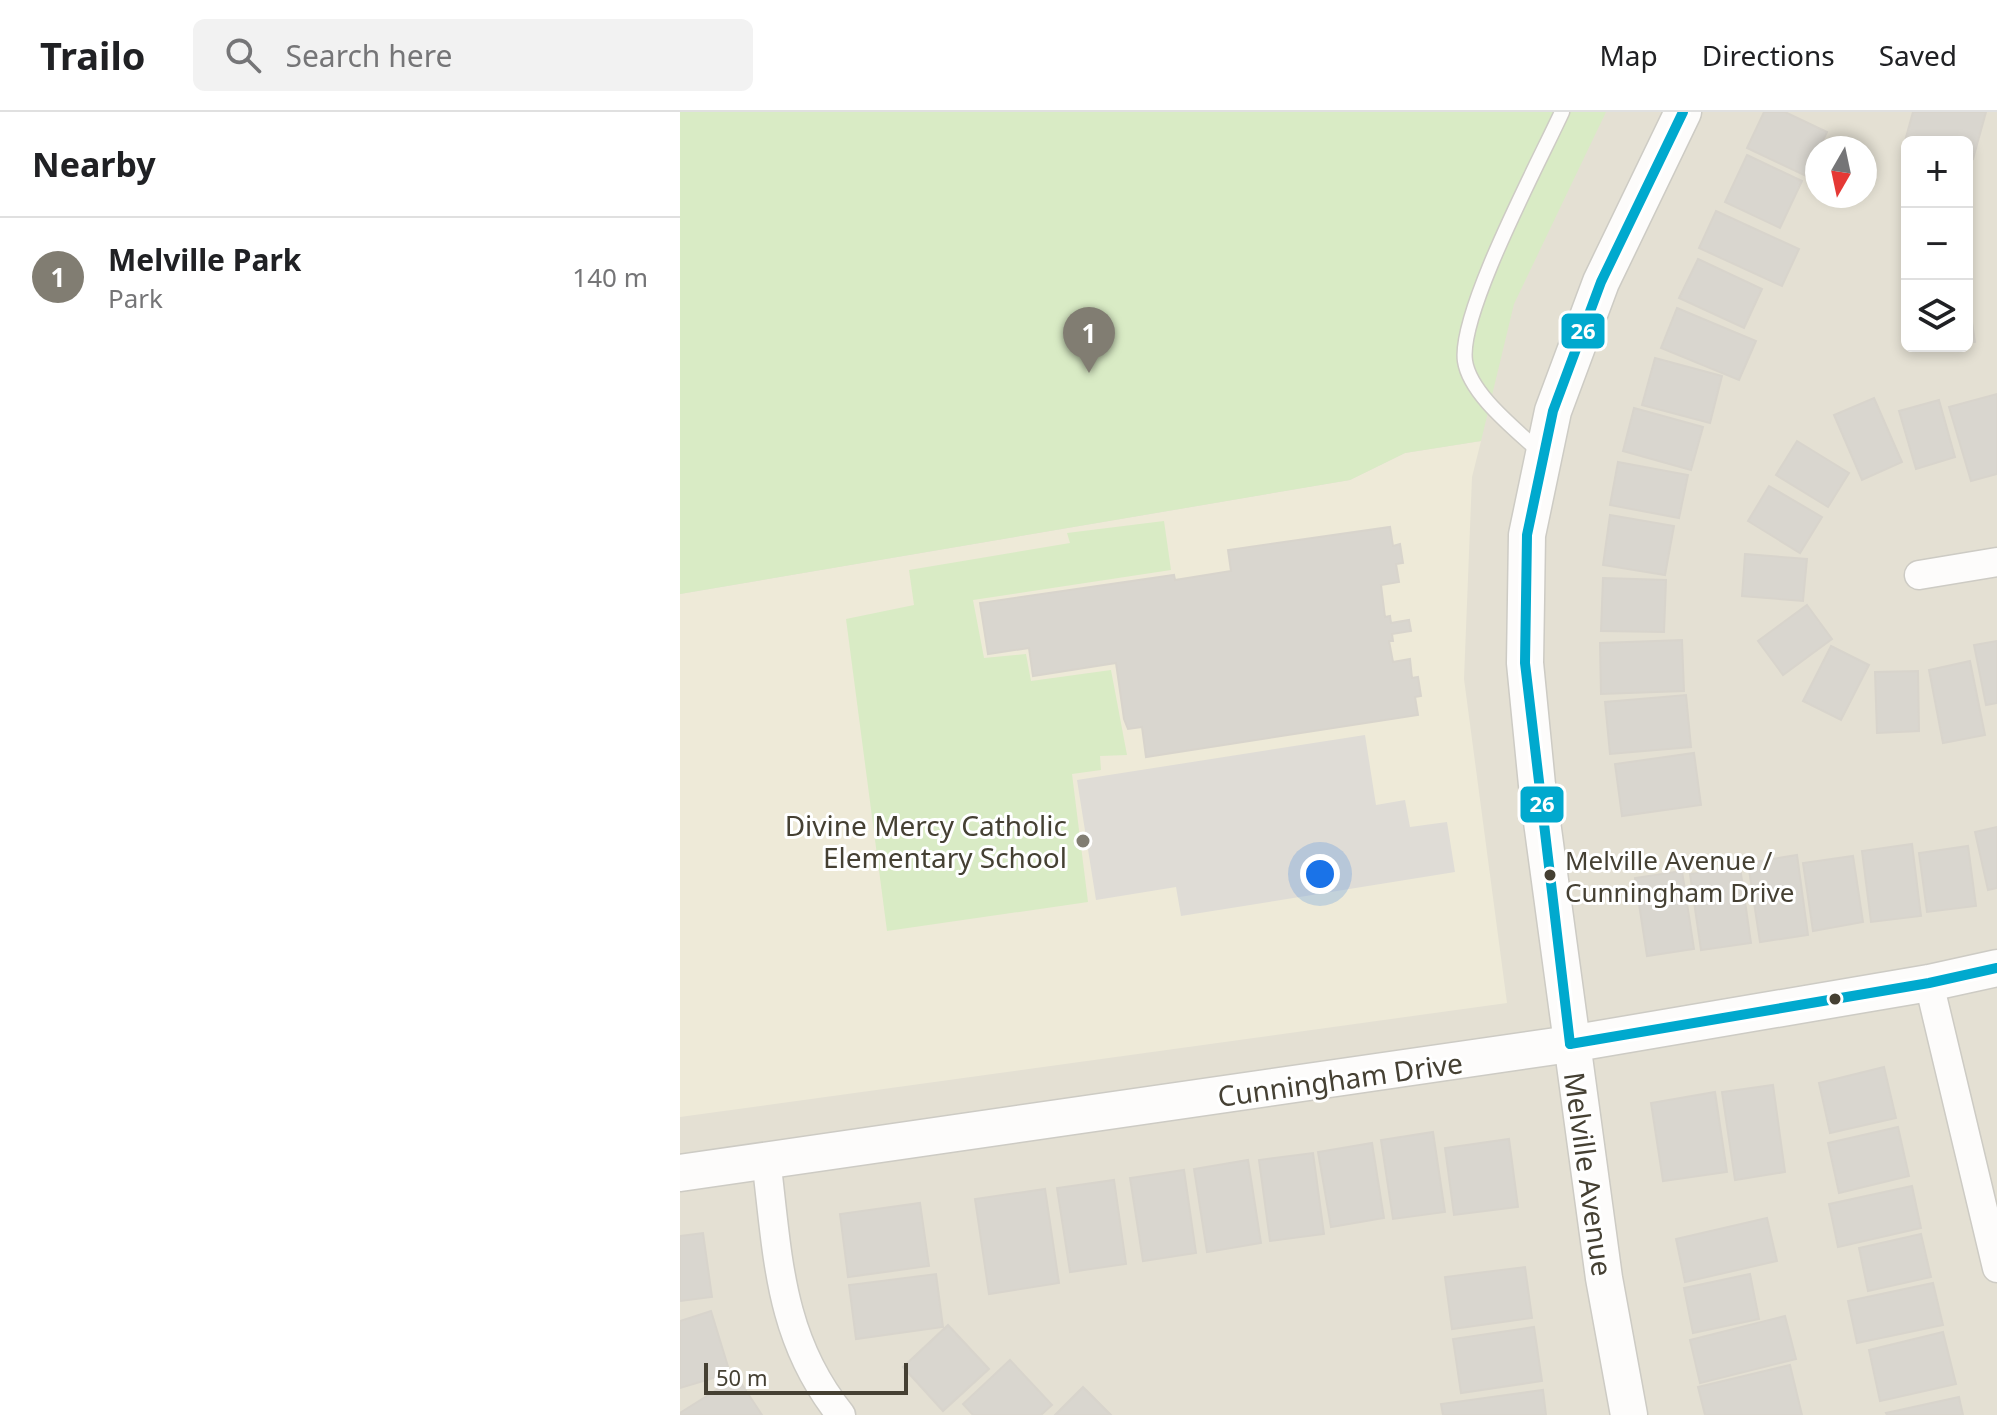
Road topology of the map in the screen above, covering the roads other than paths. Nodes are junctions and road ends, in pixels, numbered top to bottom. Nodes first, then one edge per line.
1 (1562, 112) edge
2 (1683, 112) edge
3 (1544, 456) junction
4 (1997, 562) edge
5 (1919, 575) dead end
6 (1997, 968) edge
7 (1929, 983) junction
8 (1570, 1044) junction
9 (766, 1159) junction
10 (680, 1173) edge
11 (1997, 1268) edge
12 (841, 1415) edge
13 (1629, 1415) edge

1 - 3 lane
2 - 3 street, Melville Avenue
3 - 8 street, Melville Avenue
4 - 5 street
6 - 7 street, Cunningham Drive
7 - 8 street, Cunningham Drive
7 - 11 street
8 - 9 street, Cunningham Drive
8 - 13 street, Melville Avenue
9 - 10 street, Cunningham Drive
9 - 12 street

